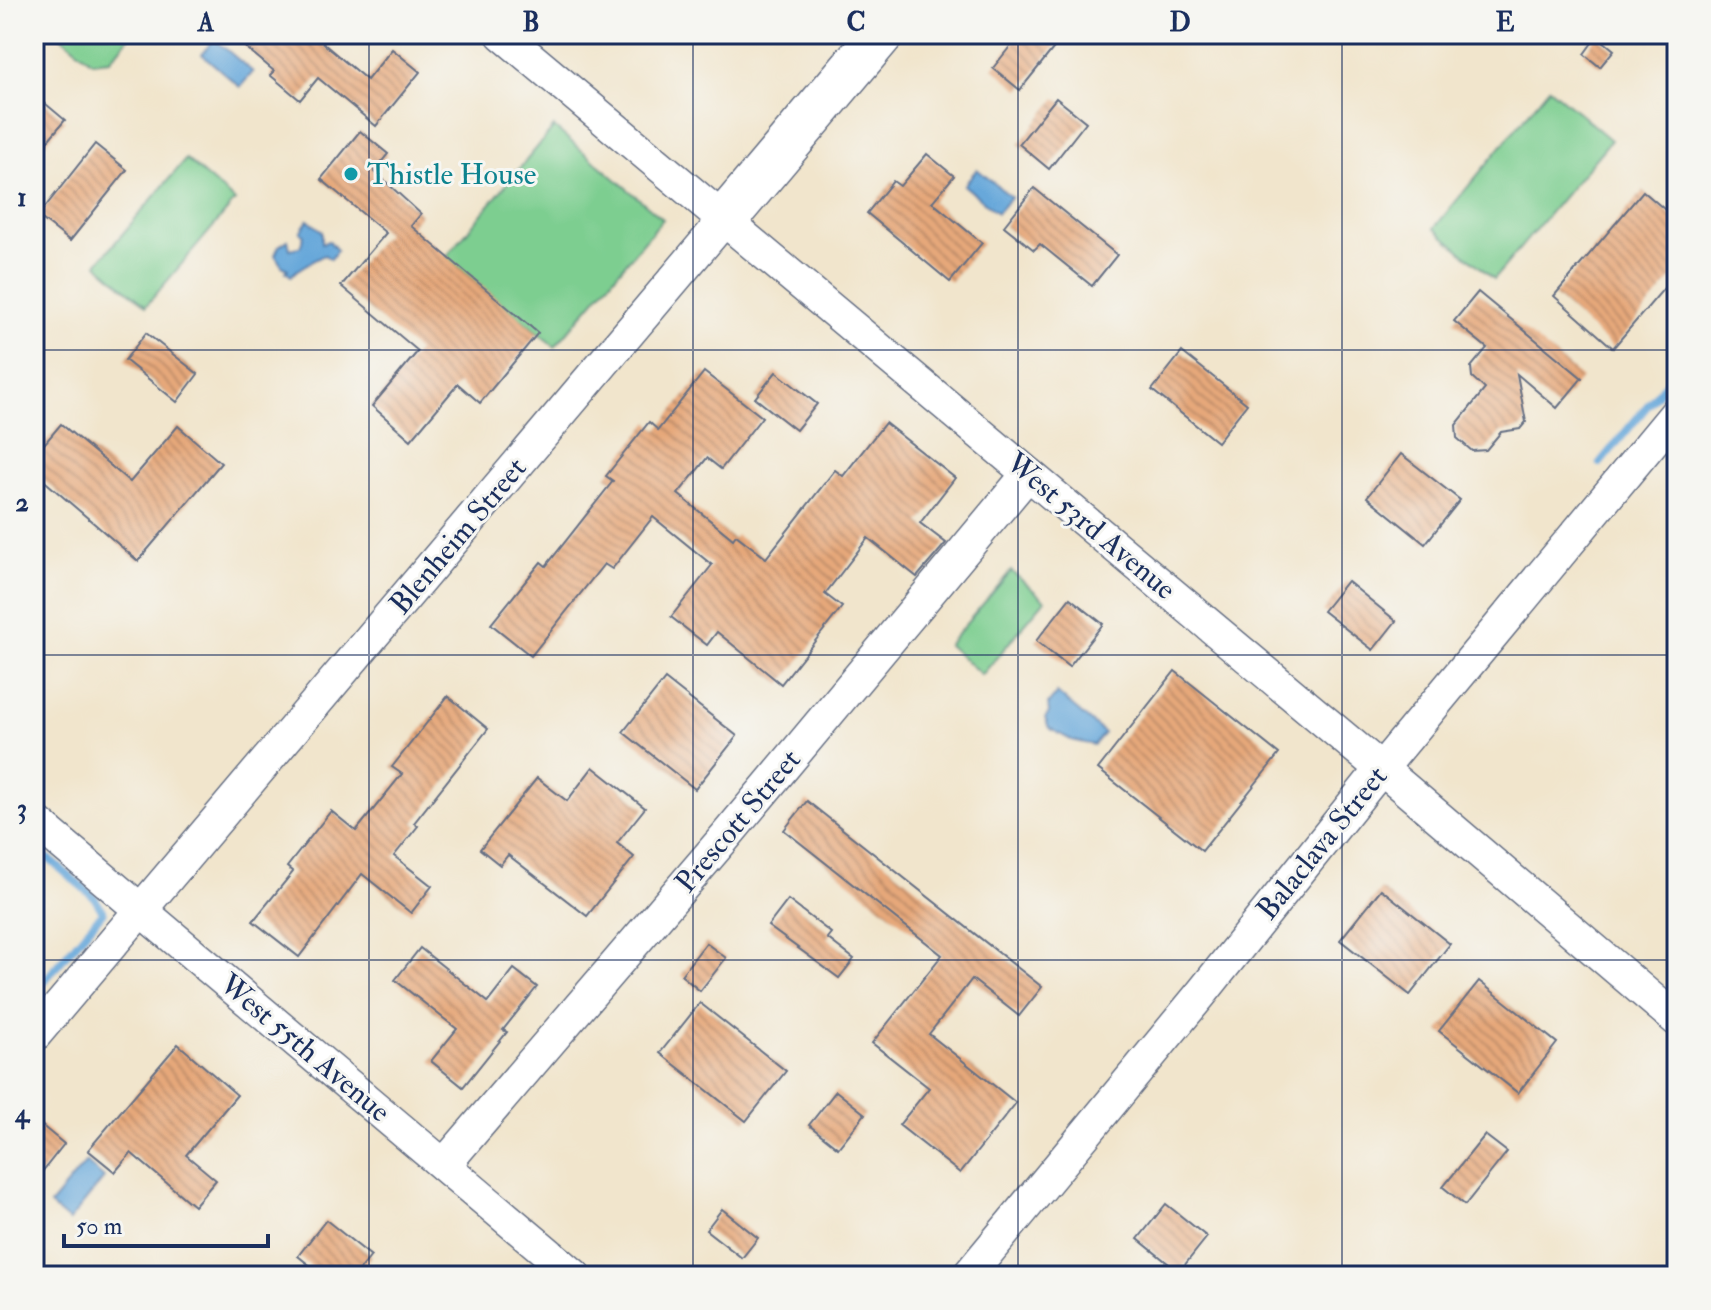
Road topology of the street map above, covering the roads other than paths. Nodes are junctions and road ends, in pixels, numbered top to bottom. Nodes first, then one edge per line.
1 (502, 34) edge
2 (881, 34) edge
3 (725, 219) junction
4 (1677, 412) edge
5 (1028, 474) junction
6 (1381, 769) junction
7 (34, 820) edge
8 (142, 911) junction
9 (1677, 1020) edge
10 (34, 1036) edge
11 (444, 1165) junction
12 (575, 1276) edge
13 (968, 1276) edge

1 - 3 street, West 53rd Avenue
2 - 3 street, Blenheim Street
3 - 5 street, West 53rd Avenue
3 - 8 street, Blenheim Street
4 - 6 street, Balaclava Street
5 - 6 street, West 53rd Avenue
5 - 11 street, Prescott Street
6 - 9 street, West 53rd Avenue
6 - 13 street, Balaclava Street
7 - 8 street, West 55th Avenue
8 - 10 street, Blenheim Street
8 - 11 street, West 55th Avenue
11 - 12 street, West 55th Avenue

